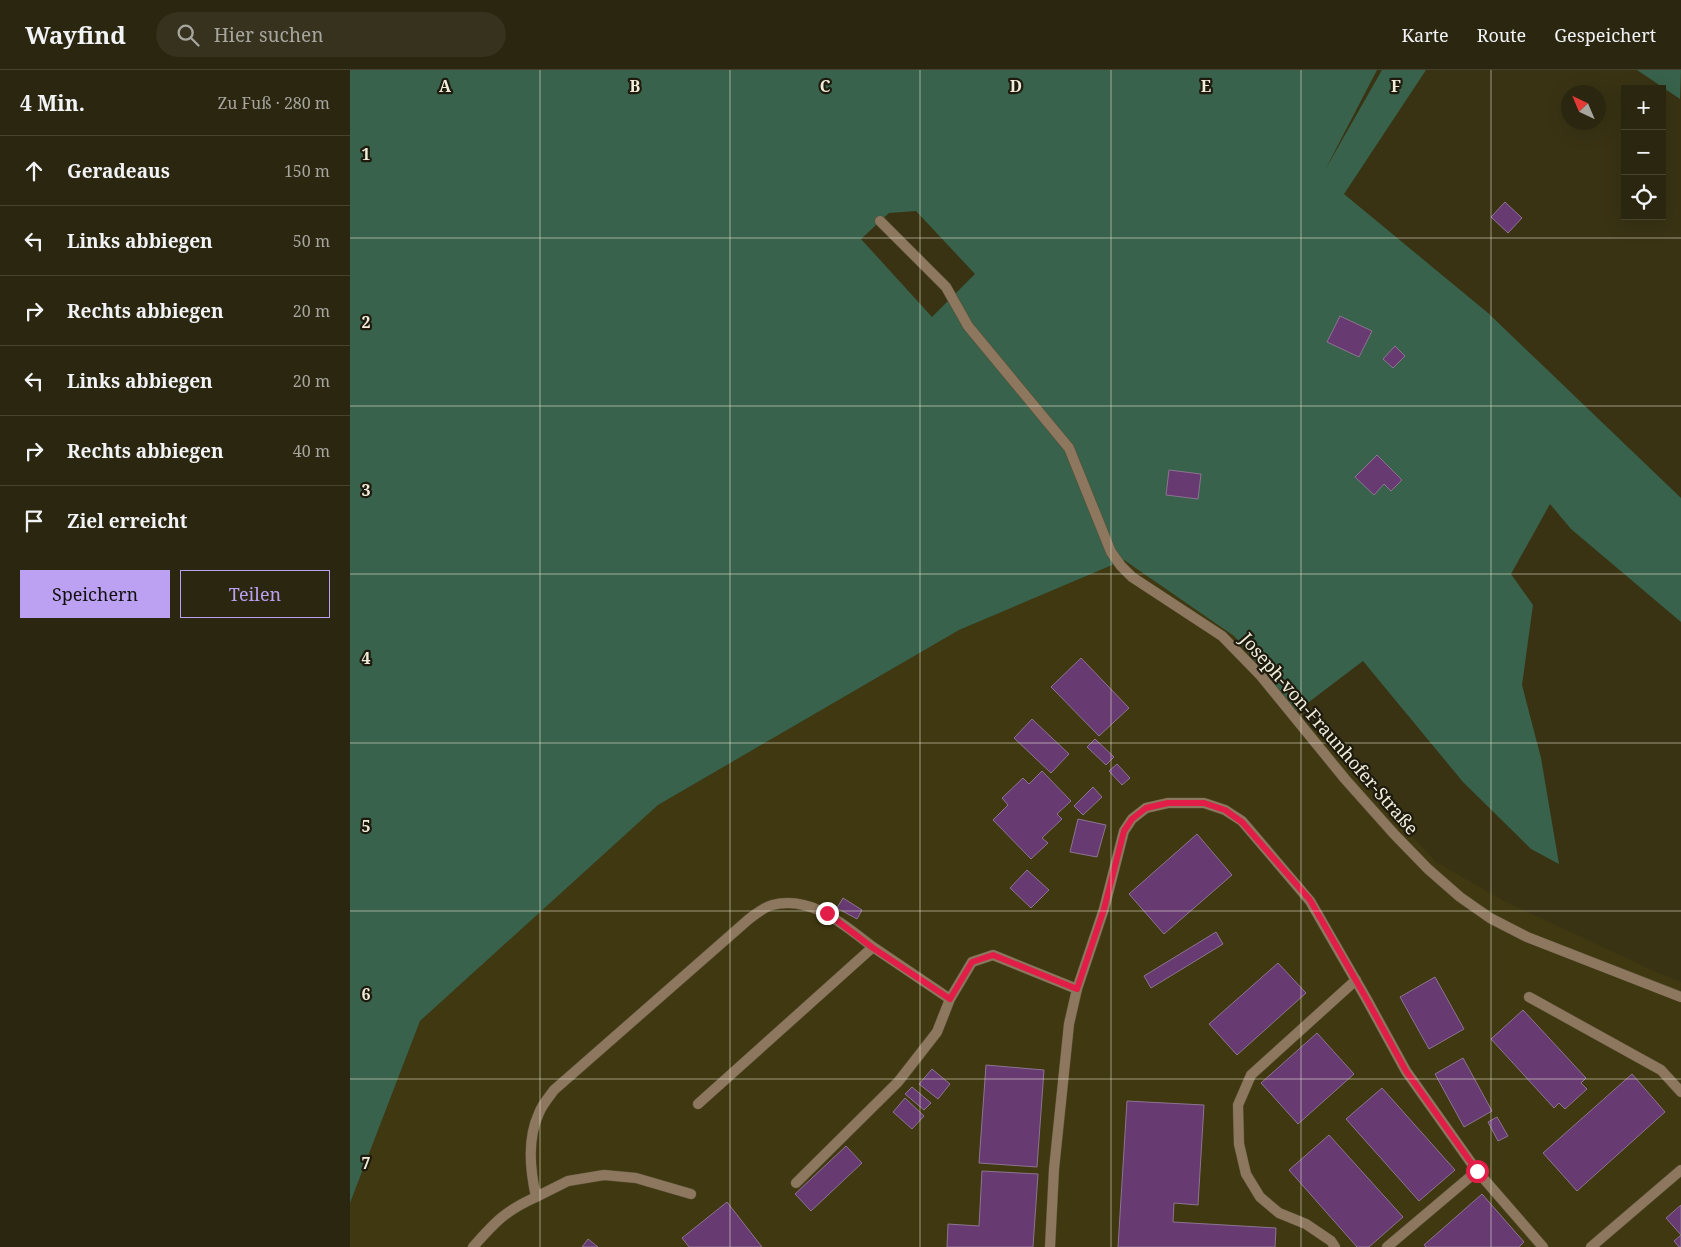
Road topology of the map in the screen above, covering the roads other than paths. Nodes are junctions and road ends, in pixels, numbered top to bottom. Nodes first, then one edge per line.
1 (880, 221) dead end
2 (873, 948) junction
3 (1356, 980) junction
4 (1077, 989) junction
5 (1528, 997) dead end
6 (1681, 997) edge
7 (950, 999) junction
8 (1681, 1092) edge
9 (698, 1104) dead end
10 (1681, 1170) edge
11 (1477, 1171) junction
12 (796, 1183) dead end
13 (691, 1194) dead end
14 (536, 1197) junction
15 (473, 1247) edge
16 (1050, 1247) edge
17 (1335, 1247) edge
18 (1387, 1247) edge
19 (1543, 1247) edge
20 (1591, 1247) edge

1 - 6 street, Joseph-von-Fraunhofer-Straße
2 - 7 street
2 - 9 street
2 - 14 street
3 - 4 street
3 - 11 street
3 - 17 street
4 - 7 street
4 - 16 street
5 - 8 street
7 - 12 street
10 - 20 street
11 - 18 street
11 - 19 street
13 - 14 street
14 - 15 street

